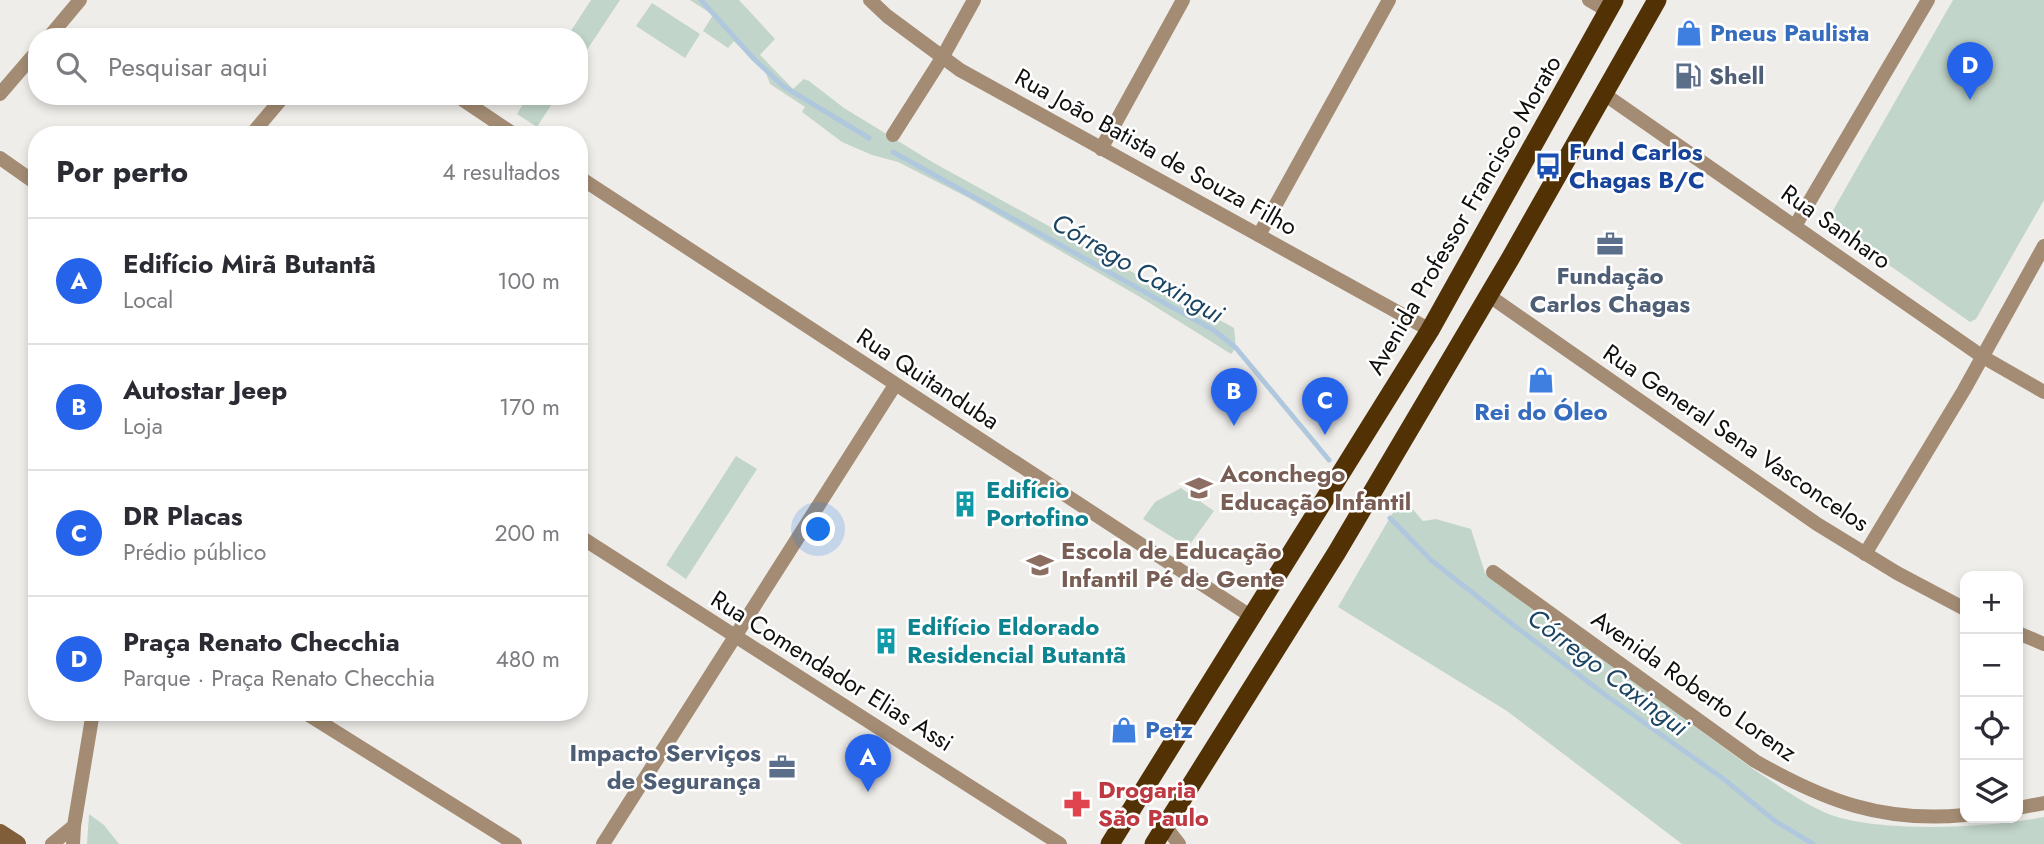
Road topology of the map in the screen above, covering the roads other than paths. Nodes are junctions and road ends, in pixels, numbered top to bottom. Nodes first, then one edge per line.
1 (80, 0) edge
2 (870, 0) edge
3 (974, 0) edge
4 (1183, 0) edge
5 (1390, 0) edge
6 (1589, 0) edge
7 (1657, 0) edge
8 (1928, 0) edge
9 (1611, 6) edge
10 (57, 28) edge
11 (942, 58) junction
12 (28, 61) edge
13 (0, 94) edge
14 (1604, 94) junction
15 (276, 105) edge
16 (470, 105) edge
17 (259, 126) edge
18 (502, 126) edge
19 (893, 135) dead end
20 (1101, 149) junction
21 (0, 158) edge
22 (28, 178) edge
23 (588, 183) edge
24 (1795, 226) junction
25 (1259, 235) junction
26 (2044, 246) edge
27 (1488, 295) junction
28 (1430, 330) junction
29 (1983, 357) junction
30 (895, 385) junction
31 (2044, 392) edge
32 (588, 542) edge
33 (1865, 554) junction
34 (1493, 572) dead end
35 (1960, 606) edge
36 (1252, 617) junction
37 (2020, 634) edge
38 (734, 637) junction
39 (2044, 644) edge
40 (92, 721) edge
41 (318, 721) edge
42 (2044, 803) edge
43 (2023, 807) edge
44 (1960, 815) edge
45 (74, 826) junction
46 (1165, 826) junction
47 (0, 833) edge
48 (17, 844) edge
49 (52, 844) edge
50 (73, 844) edge
51 (515, 844) edge
52 (603, 844) edge
53 (1060, 844) edge
54 (1110, 844) edge
55 (1154, 844) edge
56 (1179, 844) edge

1 - 10 street
2 - 11 street, Rua João Batista de Souza Filho
3 - 11 street
4 - 20 street
5 - 25 street
6 - 9 street
7 - 14 highway
8 - 24 street
9 - 28 highway, Avenida Professor Francisco Morato
11 - 19 street
11 - 20 street, Rua João Batista de Souza Filho
12 - 13 street
14 - 24 street, Rua Sanharo
14 - 27 highway
15 - 17 street
16 - 18 street
20 - 25 street, Rua João Batista de Souza Filho
21 - 22 street
23 - 30 street, Rua Quitanduba
24 - 29 street, Rua Sanharo
25 - 28 street, Rua João Batista de Souza Filho
26 - 29 street
27 - 33 street, Rua General Sena Vasconcelos
27 - 46 highway
28 - 36 highway, Avenida Professor Francisco Morato
29 - 31 street, Rua Sanharo
29 - 33 street
30 - 36 street, Rua Quitanduba
30 - 38 street
32 - 38 street, Rua Comendador Elias Assi
33 - 35 street, Rua General Sena Vasconcelos
34 - 44 street, Avenida Roberto Lorenz
36 - 54 highway, Avenida Professor Francisco Morato
37 - 39 street
38 - 52 street
38 - 53 street, Rua Comendador Elias Assi
40 - 45 street
41 - 51 street
42 - 43 street
45 - 49 street
45 - 50 street
46 - 55 highway
46 - 56 street
47 - 48 main road

